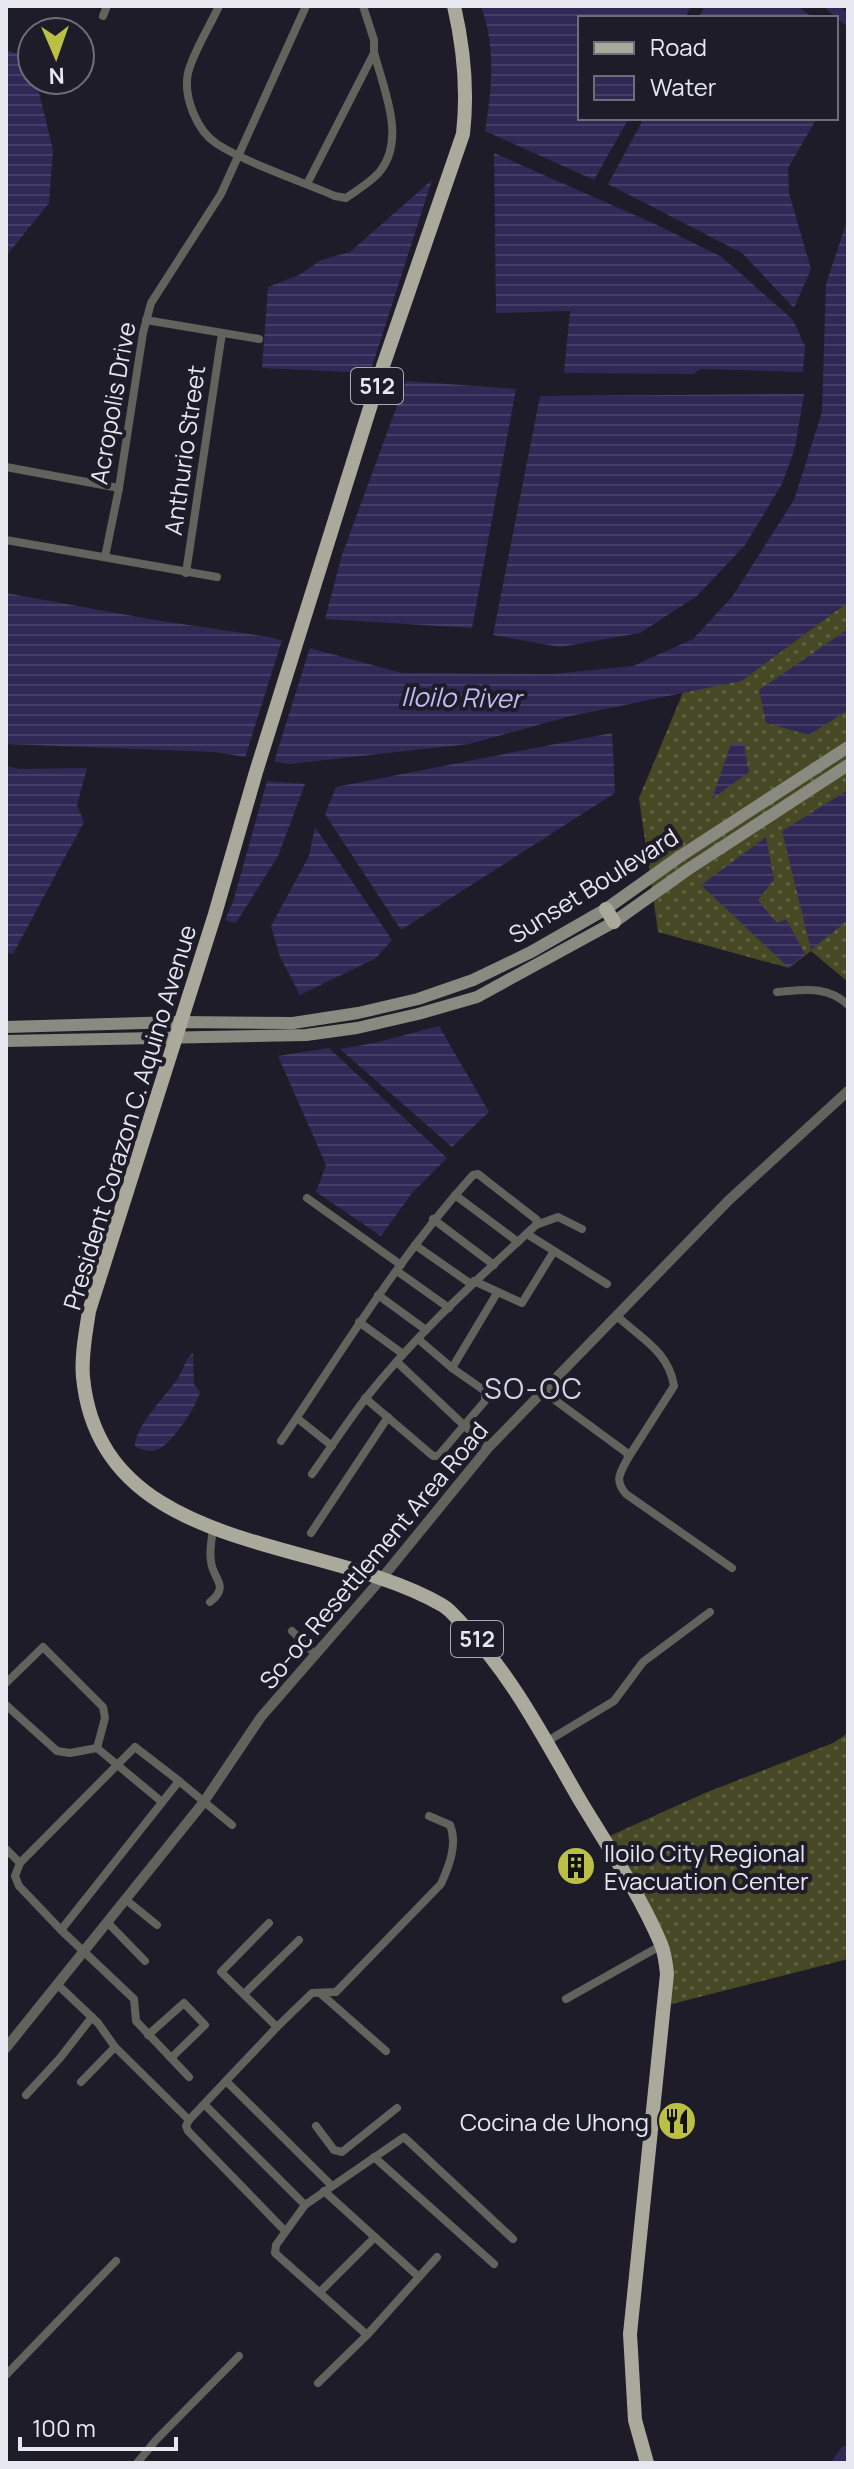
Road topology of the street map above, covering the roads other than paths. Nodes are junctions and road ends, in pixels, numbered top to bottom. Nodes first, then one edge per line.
1 (107, 6) edge
2 (219, 6) edge
3 (306, 6) edge
4 (363, 6) edge
5 (454, 6) edge
6 (103, 16) dead end
7 (374, 52) junction
8 (239, 154) junction
9 (307, 184) junction
10 (146, 320) junction
11 (222, 333) junction
12 (259, 339) dead end
13 (6, 467) edge
14 (119, 488) junction
15 (6, 540) edge
16 (105, 557) junction
17 (186, 573) junction
18 (217, 577) dead end
19 (848, 747) edge
20 (848, 765) edge
21 (606, 909) junction
22 (614, 922) junction
23 (777, 992) dead end
24 (848, 1005) edge
25 (6, 1027) edge
26 (176, 1030) junction
27 (6, 1041) edge
28 (848, 1091) edge
29 (455, 1195) junction
30 (307, 1198) dead end
31 (433, 1219) junction
32 (536, 1225) junction
33 (582, 1229) dead end
34 (527, 1234) junction
35 (518, 1242) junction
36 (415, 1245) junction
37 (554, 1251) junction
38 (494, 1265) junction
39 (399, 1268) junction
40 (473, 1283) junction
41 (607, 1284) dead end
42 (497, 1293) junction
43 (378, 1295) junction
44 (449, 1308) junction
45 (618, 1317) junction
46 (359, 1322) junction
47 (426, 1330) junction
48 (418, 1339) junction
49 (400, 1358) junction
50 (452, 1368) junction
51 (544, 1392) junction
52 (365, 1398) junction
53 (388, 1417) junction
54 (297, 1418) junction
55 (464, 1426) junction
56 (281, 1441) dead end
57 (332, 1446) junction
58 (488, 1448) junction
59 (628, 1458) junction
60 (312, 1474) dead end
61 (213, 1528) junction
62 (311, 1533) dead end
63 (732, 1568) dead end
64 (382, 1578) junction
65 (210, 1602) dead end
66 (710, 1612) dead end
67 (292, 1631) dead end
68 (316, 1655) junction
69 (6, 1683) edge
70 (6, 1705) edge
71 (546, 1742) junction
72 (97, 1748) junction
73 (116, 1765) junction
74 (179, 1781) junction
75 (162, 1802) junction
76 (203, 1803) junction
77 (429, 1816) dead end
78 (232, 1825) dead end
79 (6, 1849) edge
80 (20, 1863) junction
81 (125, 1899) junction
82 (107, 1922) junction
83 (269, 1923) dead end
84 (157, 1925) dead end
85 (61, 1930) junction
86 (299, 1940) dead end
87 (662, 1945) junction
88 (82, 1952) junction
89 (145, 1961) dead end
90 (59, 1986) junction
91 (317, 1991) junction
92 (244, 1994) junction
93 (566, 1999) dead end
94 (92, 2017) junction
95 (277, 2027) junction
96 (148, 2035) junction
97 (115, 2047) junction
98 (6, 2048) edge
99 (386, 2051) dead end
100 (171, 2058) junction
101 (189, 2077) dead end
102 (226, 2081) junction
103 (81, 2082) dead end
104 (26, 2095) dead end
105 (205, 2105) junction
106 (397, 2108) dead end
107 (189, 2120) junction
108 (316, 2126) dead end
109 (374, 2157) junction
110 (328, 2188) junction
111 (305, 2205) junction
112 (285, 2231) junction
113 (374, 2238) junction
114 (513, 2239) dead end
115 (437, 2257) dead end
116 (116, 2261) dead end
117 (494, 2264) dead end
118 (419, 2277) junction
119 (320, 2292) junction
120 (367, 2335) junction
121 (239, 2356) dead end
122 (6, 2375) edge
123 (318, 2383) dead end
124 (137, 2463) edge
125 (647, 2463) edge

1 - 6 street
2 - 8 street
3 - 8 street, Acropolis Drive
4 - 7 street
5 - 26 main road, President Corazon C. Aquino Avenue / 512
7 - 9 street
7 - 9 street
8 - 9 street
8 - 10 street, Acropolis Drive
10 - 11 street
10 - 14 street, Acropolis Drive
11 - 12 street
11 - 17 street, Anthurio Street
13 - 14 street
14 - 16 street, Acropolis Drive
15 - 16 street
16 - 17 street
17 - 18 street
19 - 21 main road, Sunset Boulevard
20 - 22 main road, Sunset Boulevard
21 - 22 main road
21 - 26 main road, Sunset Boulevard
22 - 26 main road, Sunset Boulevard
23 - 24 street
25 - 26 main road, Sunset Boulevard
26 - 27 main road, Sunset Boulevard
26 - 61 main road, President Corazon C. Aquino Avenue / 512
28 - 45 street, So-oc Resettlement Area Road
29 - 31 street
29 - 32 street
29 - 35 street
30 - 39 street
31 - 36 street
31 - 38 street
32 - 33 street
32 - 34 street
34 - 35 street
34 - 37 street
35 - 38 street
36 - 39 street
36 - 40 street
37 - 41 street
37 - 42 street
38 - 40 street
39 - 43 street
39 - 44 street
40 - 42 street
40 - 44 street
42 - 50 street
43 - 46 street
43 - 47 street
44 - 47 street
45 - 51 street, So-oc Resettlement Area Road
45 - 59 street
46 - 49 street
46 - 54 street
47 - 48 street
48 - 49 street
48 - 50 street
49 - 52 street
49 - 55 street
50 - 55 street
51 - 58 street, So-oc Resettlement Area Road
51 - 59 street
52 - 53 street
52 - 57 street
53 - 55 street
53 - 62 street
54 - 56 street
54 - 57 street
55 - 58 street
57 - 60 street
58 - 64 street, So-oc Resettlement Area Road
59 - 63 street
61 - 64 main road, President Corazon C. Aquino Avenue / 512
61 - 65 street
64 - 68 street, So-oc Resettlement Area Road
64 - 71 main road, President Corazon C. Aquino Avenue / 512
66 - 71 street
67 - 68 street
68 - 76 street, So-oc Resettlement Area Road
69 - 72 street
70 - 72 street
71 - 87 main road, President Corazon C. Aquino Avenue / 512
72 - 73 street
73 - 74 street
73 - 75 street
73 - 80 street
74 - 75 street
74 - 76 street
75 - 85 street
76 - 78 street
76 - 81 street, So-oc Resettlement Area Road
77 - 91 street
79 - 80 street
80 - 85 street
81 - 82 street, So-oc Resettlement Area Road
81 - 84 street
82 - 88 street, So-oc Resettlement Area Road
82 - 89 street
83 - 92 street
85 - 88 street
86 - 92 street
87 - 93 street
87 - 125 main road, President Corazon C. Aquino Avenue / 512
88 - 90 street, So-oc Resettlement Area Road
88 - 96 street
90 - 94 street
90 - 98 street, So-oc Resettlement Area Road
91 - 95 street
91 - 99 street
92 - 95 street
94 - 97 street
94 - 104 street
95 - 102 street
96 - 100 street
96 - 100 street
97 - 103 street
97 - 107 street
100 - 101 street
102 - 105 street
102 - 110 street
105 - 107 street
105 - 111 street
106 - 108 street
107 - 112 street
109 - 110 street
109 - 114 street
109 - 117 street
110 - 111 street
110 - 113 street
111 - 112 street
112 - 119 street
113 - 118 street
113 - 119 street
115 - 118 street
116 - 122 street
118 - 120 street
119 - 120 street
120 - 123 street
121 - 124 street

